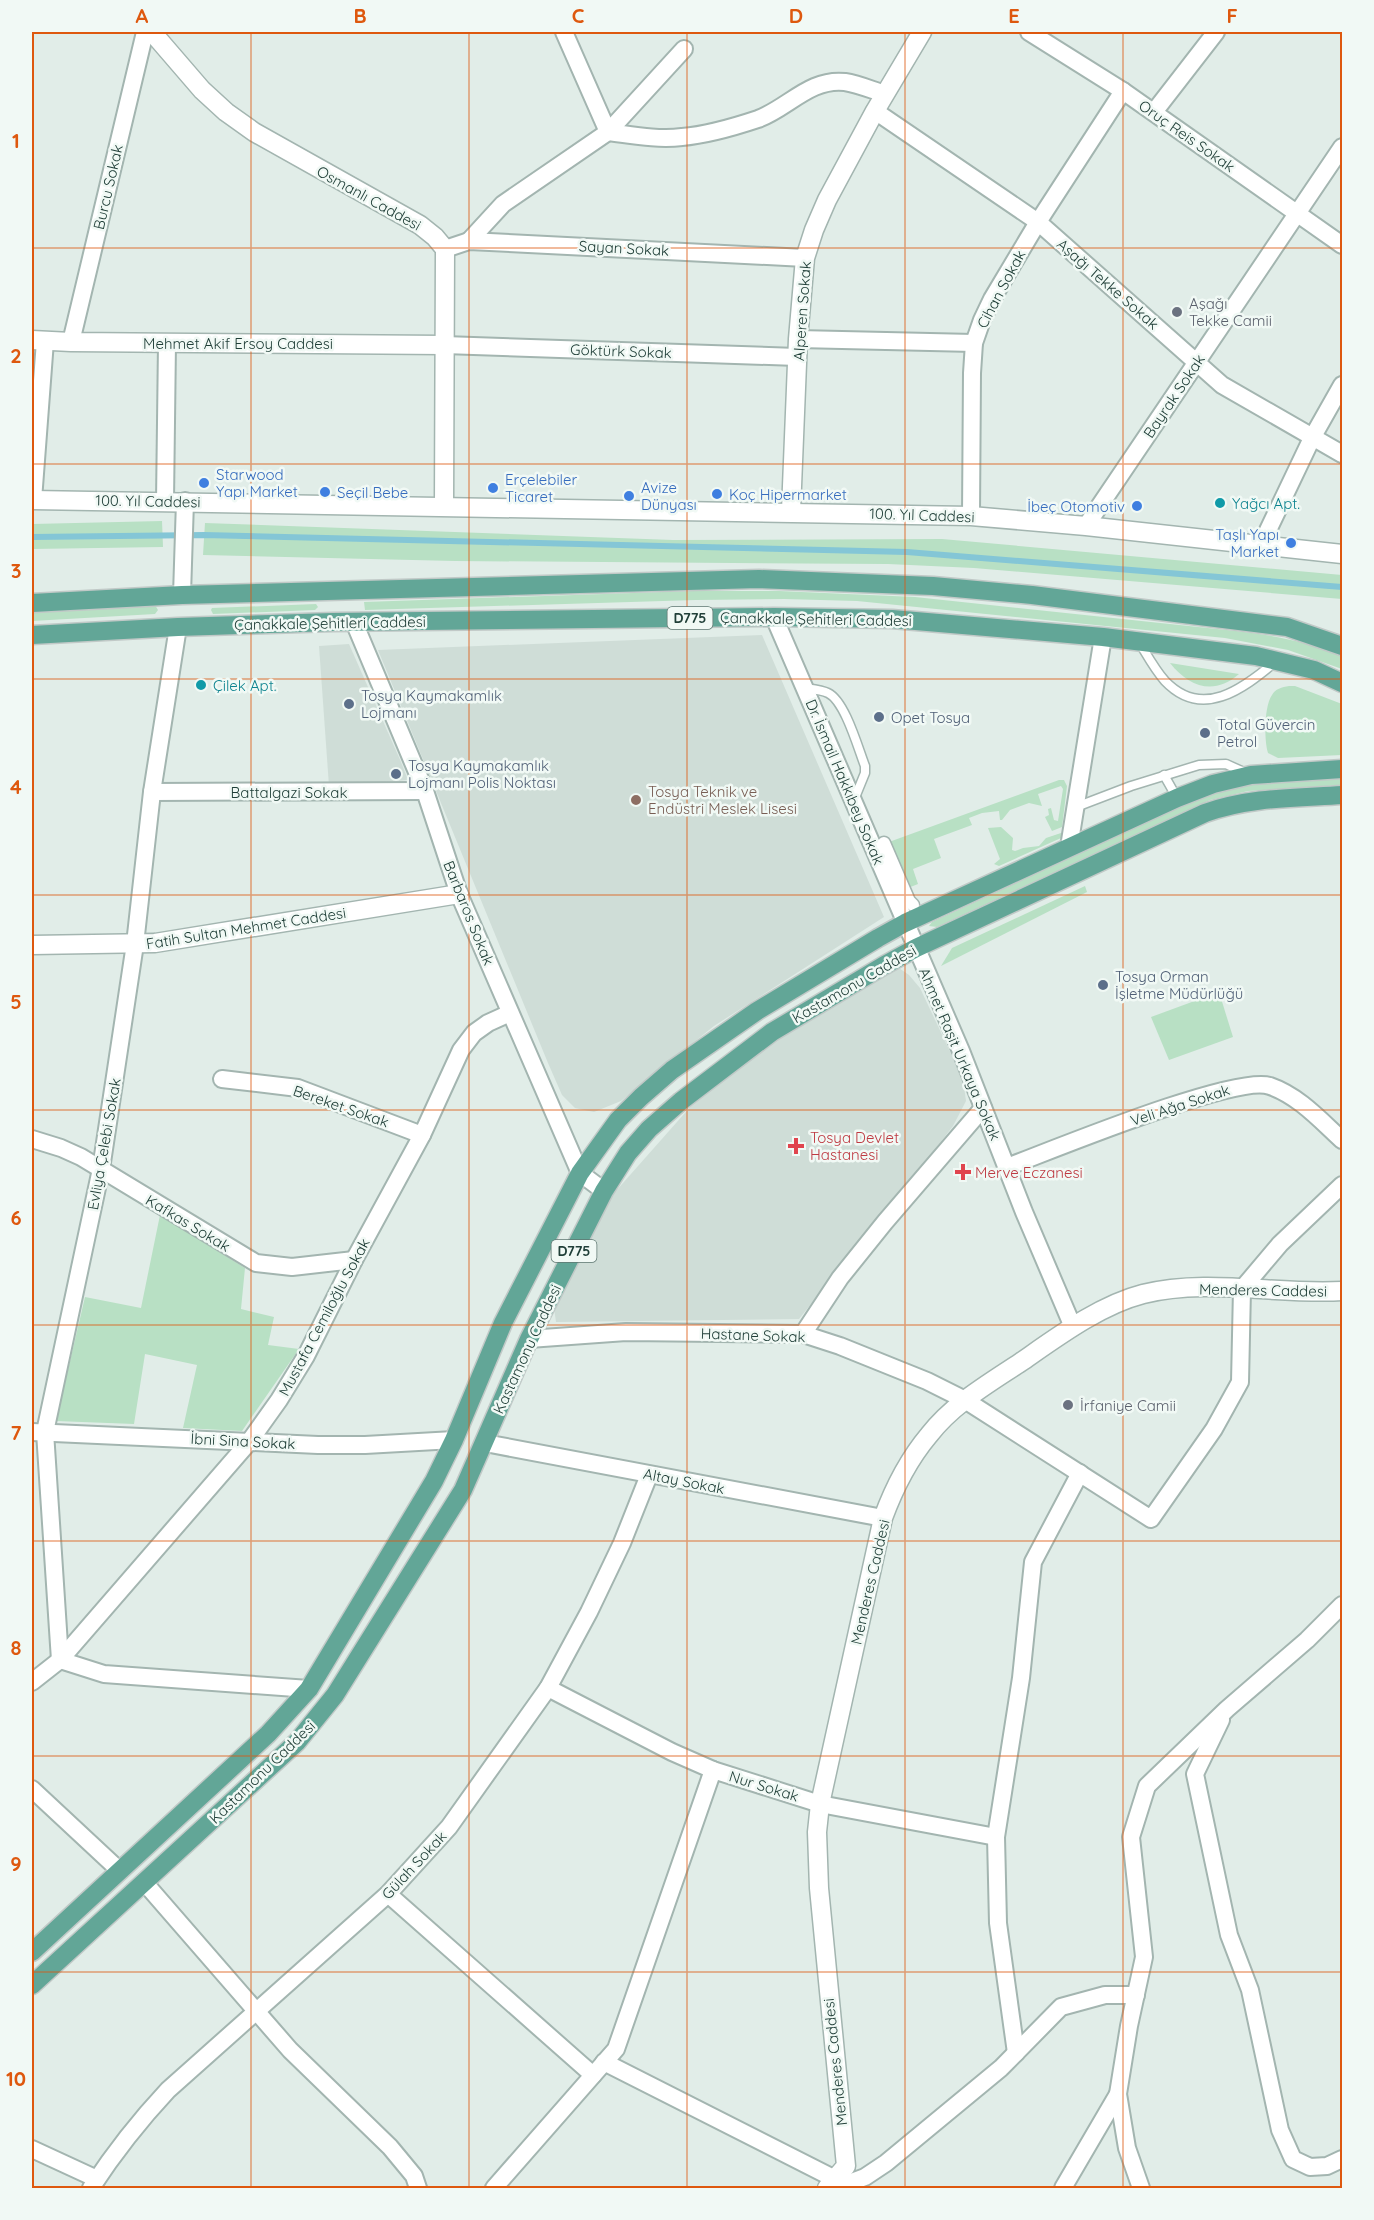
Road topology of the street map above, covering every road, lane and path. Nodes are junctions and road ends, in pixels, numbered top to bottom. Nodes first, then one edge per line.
1 (145, 32) edge
2 (152, 32) edge
3 (564, 32) edge
4 (922, 32) edge
5 (1029, 32) edge
6 (1216, 32) edge
7 (684, 49) dead end
8 (1123, 91) junction
9 (885, 94) junction
10 (875, 111) junction
11 (1154, 112) junction
12 (608, 132) junction
13 (1342, 147) edge
14 (1297, 214) junction
15 (1038, 222) junction
16 (469, 240) junction
17 (1342, 245) edge
18 (445, 249) junction
19 (805, 258) junction
20 (38, 340) edge
21 (71, 342) junction
22 (167, 343) junction
23 (974, 343) junction
24 (444, 345) junction
25 (798, 348) junction
26 (1197, 362) junction
27 (1342, 385) edge
28 (1312, 438) junction
29 (1342, 454) edge
30 (32, 500) edge
31 (165, 501) junction
32 (185, 501) junction
33 (444, 506) junction
34 (791, 511) junction
35 (971, 516) junction
36 (1086, 526) junction
37 (1262, 544) junction
38 (1342, 554) edge
39 (354, 591) junction
40 (329, 592) junction
41 (182, 595) junction
42 (32, 603) edge
43 (774, 617) junction
44 (333, 622) junction
45 (356, 622) junction
46 (178, 627) junction
47 (32, 635) edge
48 (1103, 637) junction
49 (1139, 642) junction
50 (1342, 646) edge
51 (1277, 660) junction
52 (1342, 683) edge
53 (804, 688) junction
54 (1342, 769) edge
55 (1164, 775) junction
56 (1251, 775) junction
57 (425, 791) junction
58 (152, 792) junction
59 (1342, 795) edge
60 (1177, 798) junction
61 (853, 802) junction
62 (1076, 807) junction
63 (884, 843) dead end
64 (1069, 847) junction
65 (459, 894) junction
66 (913, 905) dead end
67 (905, 923) junction
68 (135, 944) junction
69 (32, 945) edge
70 (916, 948) junction
71 (510, 1013) junction
72 (222, 1079) dead end
73 (983, 1108) junction
74 (422, 1135) junction
75 (32, 1139) edge
76 (1342, 1140) edge
77 (1007, 1167) junction
78 (101, 1169) junction
79 (580, 1173) junction
80 (1342, 1185) edge
81 (604, 1191) junction
82 (354, 1260) junction
83 (1242, 1289) junction
84 (1342, 1291) edge
85 (1072, 1327) junction
86 (802, 1334) junction
87 (529, 1339) junction
88 (965, 1400) junction
89 (38, 1432) edge
90 (454, 1440) junction
91 (249, 1442) junction
92 (485, 1443) junction
93 (1080, 1473) junction
94 (649, 1475) junction
95 (883, 1518) junction
96 (1342, 1605) edge
97 (60, 1660) junction
98 (32, 1682) edge
99 (548, 1688) junction
100 (309, 1689) junction
101 (1227, 1708) junction
102 (713, 1770) junction
103 (32, 1789) edge
104 (820, 1804) junction
105 (996, 1837) junction
106 (120, 1871) junction
107 (144, 1882) junction
108 (388, 1894) junction
109 (32, 1952) edge
110 (32, 1985) edge
111 (1136, 1995) junction
112 (257, 2010) junction
113 (1016, 2053) junction
114 (598, 2068) junction
115 (1118, 2094) junction
116 (32, 2149) edge
117 (1342, 2158) edge
118 (94, 2184) edge
119 (831, 2184) edge
120 (418, 2188) edge
121 (494, 2188) edge
122 (1063, 2188) edge
123 (1141, 2188) edge

1 - 21 street, Burcu Sokak
2 - 18 street, Osmanlı Caddesi
3 - 12 street
4 - 9 street, Alperen Sokak
5 - 8 street, Oruç Reis Sokak
6 - 11 street
7 - 12 street
8 - 11 street, Oruç Reis Sokak
8 - 15 street, Cihan Sokak
9 - 10 street, Alperen Sokak
9 - 12 street
10 - 15 street, Aşağı Tekke Sokak
10 - 19 street, Alperen Sokak
11 - 14 street, Oruç Reis Sokak
12 - 16 street
13 - 14 street, Bayrak Sokak
14 - 17 street, Oruç Reis Sokak
14 - 26 street, Bayrak Sokak
15 - 23 street, Cihan Sokak
15 - 26 street, Aşağı Tekke Sokak
16 - 18 street, Sayan Sokak
16 - 19 street, Sayan Sokak
18 - 24 street
19 - 25 street, Alperen Sokak
20 - 21 street, Mehmet Akif Ersoy Caddesi
20 - 30 street
21 - 22 street, Mehmet Akif Ersoy Caddesi
22 - 24 street, Mehmet Akif Ersoy Caddesi
22 - 31 street
23 - 25 street, Göktürk Sokak
23 - 35 street, Cihan Sokak
24 - 25 street, Göktürk Sokak
24 - 33 street
25 - 34 street, Alperen Sokak
26 - 28 street, Aşağı Tekke Sokak
26 - 36 street, Bayrak Sokak
27 - 28 street
28 - 29 street, Aşağı Tekke Sokak
28 - 37 street
30 - 31 street, 100. Yıl Caddesi
31 - 32 street, 100. Yıl Caddesi
32 - 33 street, 100. Yıl Caddesi
32 - 41 street
33 - 34 street, 100. Yıl Caddesi
34 - 35 street, 100. Yıl Caddesi
35 - 36 street, 100. Yıl Caddesi
36 - 37 street, 100. Yıl Caddesi
37 - 38 street, 100. Yıl Caddesi
39 - 40 main road, Çanakkale Şehitleri Caddesi
39 - 45 main road
39 - 50 main road, Çanakkale Şehitleri Caddesi
40 - 41 main road, Çanakkale Şehitleri Caddesi
40 - 44 main road
41 - 42 main road, Çanakkale Şehitleri Caddesi
41 - 46 main road
43 - 45 main road, Çanakkale Şehitleri Caddesi / D775
43 - 48 main road, Çanakkale Şehitleri Caddesi / D775
43 - 53 street, Dr. İsmail Hakkıbey Sokak
44 - 45 main road, Çanakkale Şehitleri Caddesi / D775
44 - 46 main road, Çanakkale Şehitleri Caddesi / D775
45 - 57 street, Barbaros Sokak
46 - 47 main road, Çanakkale Şehitleri Caddesi / D775
46 - 58 street, Evliya Çelebi Sokak
48 - 49 main road, Çanakkale Şehitleri Caddesi / D775
48 - 62 street
49 - 51 main road, Çanakkale Şehitleri Caddesi / D775
49 - 51 lane
51 - 52 main road, Çanakkale Şehitleri Caddesi / D775
53 - 61 street, Dr. İsmail Hakkıbey Sokak
53 - 61 lane
54 - 56 main road, Kastamonu Caddesi / D775
55 - 56 lane
55 - 60 lane
55 - 62 lane
56 - 60 main road, Kastamonu Caddesi / D775
57 - 58 street, Battalgazi Sokak
57 - 65 street, Barbaros Sokak
58 - 68 street, Evliya Çelebi Sokak
59 - 70 main road, Kastamonu Caddesi / D775
60 - 64 main road, Kastamonu Caddesi / D775
61 - 67 street, Dr. İsmail Hakkıbey Sokak
62 - 64 street
63 - 66 street
64 - 67 main road, Kastamonu Caddesi / D775
65 - 68 street, Fatih Sultan Mehmet Caddesi
65 - 71 street, Barbaros Sokak
67 - 70 street, Dr. İsmail Hakkıbey Sokak
67 - 79 main road, Kastamonu Caddesi / D775
68 - 69 street, Fatih Sultan Mehmet Caddesi
68 - 78 street, Evliya Çelebi Sokak
70 - 73 street, Ahmet Raşit Urkaya Sokak
70 - 81 main road, Kastamonu Caddesi / D775
71 - 74 street, Mustafa Cemiloğlu Sokak
71 - 79 street, Barbaros Sokak
72 - 74 street, Bereket Sokak
73 - 77 street, Ahmet Raşit Urkaya Sokak
73 - 86 street
74 - 82 street, Mustafa Cemiloğlu Sokak
75 - 78 street, Kafkas Sokak
76 - 77 street, Veli Ağa Sokak
77 - 85 street, Ahmet Raşit Urkaya Sokak
78 - 82 street, Kafkas Sokak
78 - 89 street, Evliya Çelebi Sokak
79 - 81 street, Barbaros Sokak
79 - 90 main road, Kastamonu Caddesi / D775
80 - 83 street
81 - 87 main road, Kastamonu Caddesi / D775
82 - 91 street, Mustafa Cemiloğlu Sokak
83 - 84 street, Menderes Caddesi
83 - 85 street, Menderes Caddesi
83 - 93 street, Hastane Sokak
85 - 88 street, Menderes Caddesi
86 - 87 street, Hastane Sokak
86 - 88 street, Hastane Sokak
87 - 92 main road, Kastamonu Caddesi / D775
88 - 93 street, Hastane Sokak
88 - 95 street, Menderes Caddesi
89 - 91 street, İbni Sina Sokak
89 - 97 street, Evliya Çelebi Sokak
90 - 91 street, İbni Sina Sokak
90 - 100 main road, Kastamonu Caddesi / D775
91 - 97 street, Mustafa Cemiloğlu Sokak
92 - 94 street, Altay Sokak
92 - 107 main road, Kastamonu Caddesi / D775
93 - 105 street
94 - 95 street, Altay Sokak
94 - 99 street, Gülah Sokak
95 - 104 street, Menderes Caddesi
96 - 101 street
97 - 98 street, Mustafa Cemiloğlu Sokak
97 - 100 street
99 - 102 street, Nur Sokak
99 - 108 street, Gülah Sokak
100 - 106 main road, Kastamonu Caddesi / D775
101 - 111 street
101 - 117 street
102 - 104 street, Nur Sokak
102 - 114 street
103 - 106 street
104 - 105 street, Nur Sokak
104 - 119 street, Menderes Caddesi
105 - 113 street
106 - 109 main road, Kastamonu Caddesi / D775
107 - 110 main road, Kastamonu Caddesi / D775
107 - 112 street
108 - 112 street, Gülah Sokak
108 - 114 street
111 - 113 street
111 - 115 street
112 - 118 street, Gülah Sokak
112 - 120 street
113 - 119 street
114 - 119 street
114 - 121 street
115 - 122 street
115 - 123 street
116 - 118 street

